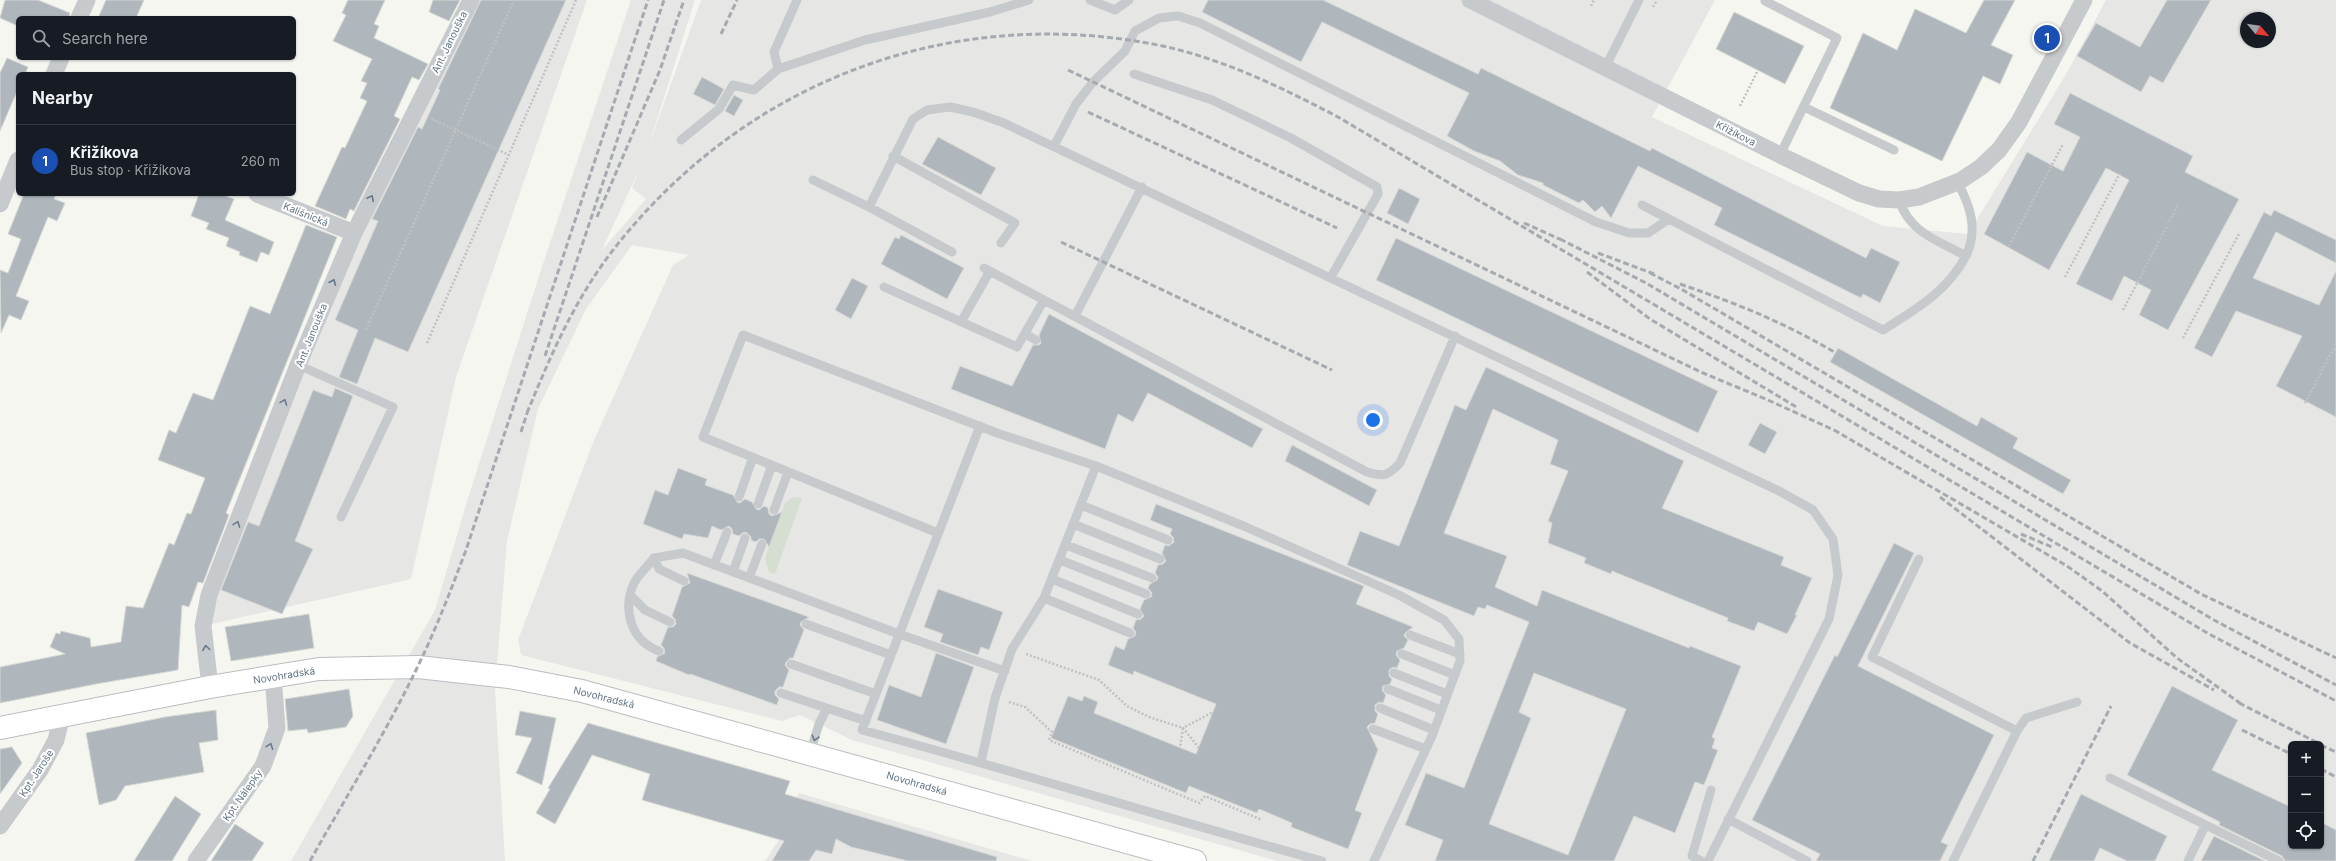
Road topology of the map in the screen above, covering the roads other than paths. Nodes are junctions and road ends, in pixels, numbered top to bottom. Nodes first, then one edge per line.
1 (87, 0) edge
2 (471, 0) edge
3 (797, 0) edge
4 (1029, 0) edge
5 (1090, 0) edge
6 (1129, 0) edge
7 (1470, 0) edge
8 (1639, 0) edge
9 (2084, 0) edge
10 (1766, 1) dead end
11 (80, 16) edge
12 (60, 60) edge
13 (1605, 68) junction
14 (778, 69) junction
15 (55, 72) edge
16 (1134, 74) dead end
17 (1804, 107) junction
18 (681, 140) dead end
19 (1054, 146) junction
20 (1894, 150) dead end
21 (1780, 155) junction
22 (893, 156) junction
23 (16, 165) edge
24 (813, 180) dead end
25 (1957, 182) junction
26 (1142, 187) junction
27 (262, 196) edge
28 (1899, 200) junction
29 (0, 204) edge
30 (1642, 205) dead end
31 (869, 207) junction
32 (1669, 219) junction
33 (354, 233) junction
34 (1001, 243) dead end
35 (952, 252) dead end
36 (1966, 256) junction
37 (1331, 277) junction
38 (884, 287) dead end
39 (1044, 300) junction
40 (1075, 316) junction
41 (961, 322) junction
42 (1025, 334) junction
43 (1455, 336) junction
44 (1036, 340) dead end
45 (298, 365) junction
46 (980, 426) junction
47 (753, 458) junction
48 (772, 465) junction
49 (1096, 466) junction
50 (788, 472) junction
51 (739, 497) dead end
52 (758, 504) dead end
53 (1081, 505) junction
54 (774, 510) dead end
55 (341, 517) dead end
56 (1073, 524) junction
57 (727, 532) dead end
58 (938, 532) junction
59 (745, 538) dead end
60 (1168, 540) dead end
61 (762, 544) dead end
62 (1066, 544) junction
63 (654, 558) junction
64 (1160, 558) dead end
65 (1919, 559) dead end
66 (1060, 560) junction
67 (714, 565) junction
68 (733, 572) junction
69 (750, 578) junction
70 (1152, 578) dead end
71 (1052, 579) junction
72 (684, 581) dead end
73 (1146, 594) dead end
74 (631, 596) junction
75 (1044, 598) junction
76 (1138, 614) dead end
77 (670, 622) dead end
78 (806, 624) dead end
79 (1130, 633) dead end
80 (899, 634) junction
81 (1410, 635) dead end
82 (659, 651) dead end
83 (1402, 654) dead end
84 (1460, 654) junction
85 (891, 655) junction
86 (791, 664) dead end
87 (1004, 671) junction
88 (1394, 673) dead end
89 (1455, 675) junction
90 (273, 676) junction
91 (210, 686) junction
92 (1388, 689) dead end
93 (781, 693) dead end
94 (876, 694) junction
95 (1447, 694) junction
96 (2077, 702) dead end
97 (827, 708) junction
98 (1380, 708) dead end
99 (1441, 710) junction
100 (62, 715) junction
101 (866, 721) junction
102 (0, 728) edge
103 (1373, 729) dead end
104 (1434, 730) junction
105 (2018, 731) junction
106 (1426, 749) junction
107 (810, 753) junction
108 (981, 762) junction
109 (2110, 778) dead end
110 (1711, 790) dead end
111 (1728, 819) junction
112 (0, 826) edge
113 (2205, 826) junction
114 (196, 861) edge
115 (1195, 861) edge
116 (1322, 861) edge
117 (1374, 861) edge
118 (1702, 861) edge
119 (1708, 861) edge
120 (1807, 861) edge
121 (1953, 861) edge
122 (2188, 861) edge
123 (2279, 861) edge

1 - 11 street
33 -> 2 street, Ant. Janouška
3 - 14 lane
4 - 14 lane
5 - 6 lane
7 - 13 street, Křižíkova
8 - 13 lane
9 - 25 street, Křižíkova
10 - 17 lane
12 - 15 street
13 - 21 street, Křižíkova
14 - 18 lane
16 - 37 lane
17 - 20 lane
17 - 21 lane
19 - 22 lane
19 - 26 lane
19 - 32 lane
21 - 28 street, Křižíkova
22 - 31 lane
22 - 34 lane
23 - 29 street
24 - 31 lane
25 - 28 street, Křižíkova
25 - 36 lane
26 - 37 lane
26 - 40 lane
27 - 33 street, Kališnická
28 - 36 lane
30 - 32 lane
31 - 35 lane
32 - 36 lane
45 -> 33 street, Ant. Janouška
37 - 43 lane
38 - 41 lane
39 - 40 lane
39 - 41 lane
39 - 42 lane
40 - 43 lane
41 - 42 lane
42 - 44 lane
43 - 111 lane
45 - 55 lane
91 -> 45 street, Ant. Janouška
46 - 47 lane
46 - 49 lane
46 - 58 lane
47 - 48 lane
47 - 51 lane
48 - 50 lane
48 - 52 lane
49 - 53 lane
49 - 84 lane
50 - 54 lane
50 - 58 lane
53 - 56 lane
53 - 60 lane
56 - 62 lane
56 - 64 lane
57 - 67 lane
58 - 80 lane
59 - 68 lane
61 - 69 lane
62 - 66 lane
62 - 70 lane
63 - 67 lane
63 - 72 lane
63 - 74 lane
65 - 105 lane
66 - 71 lane
66 - 73 lane
67 - 68 lane
68 - 69 lane
69 - 80 lane
71 - 75 lane
71 - 76 lane
74 - 77 lane
74 - 82 lane
75 - 79 lane
75 - 87 lane
78 - 85 lane
80 - 85 lane
80 - 87 lane
81 - 84 lane
83 - 89 lane
84 - 89 lane
85 - 94 lane
86 - 94 lane
87 - 108 lane
88 - 95 lane
89 - 95 lane
90 - 91 main road, Novohradská
90 - 107 main road, Novohradská
114 -> 90 street, Kpt. Nálepky
91 - 100 main road, Novohradská
92 - 99 lane
93 - 97 lane
94 - 101 lane
95 - 99 lane
96 - 105 lane
97 - 101 lane
97 -> 107 lane
98 - 104 lane
99 - 104 lane
100 - 102 main road, Novohradská
100 - 112 street, Kpt. Jaroše
101 - 108 lane
103 - 106 lane
104 - 106 lane
105 - 121 lane
106 - 117 lane
107 - 115 main road, Novohradská
108 - 116 lane
109 - 113 lane
110 - 118 lane
111 - 119 lane
111 - 120 lane
113 - 122 lane
113 - 123 lane

